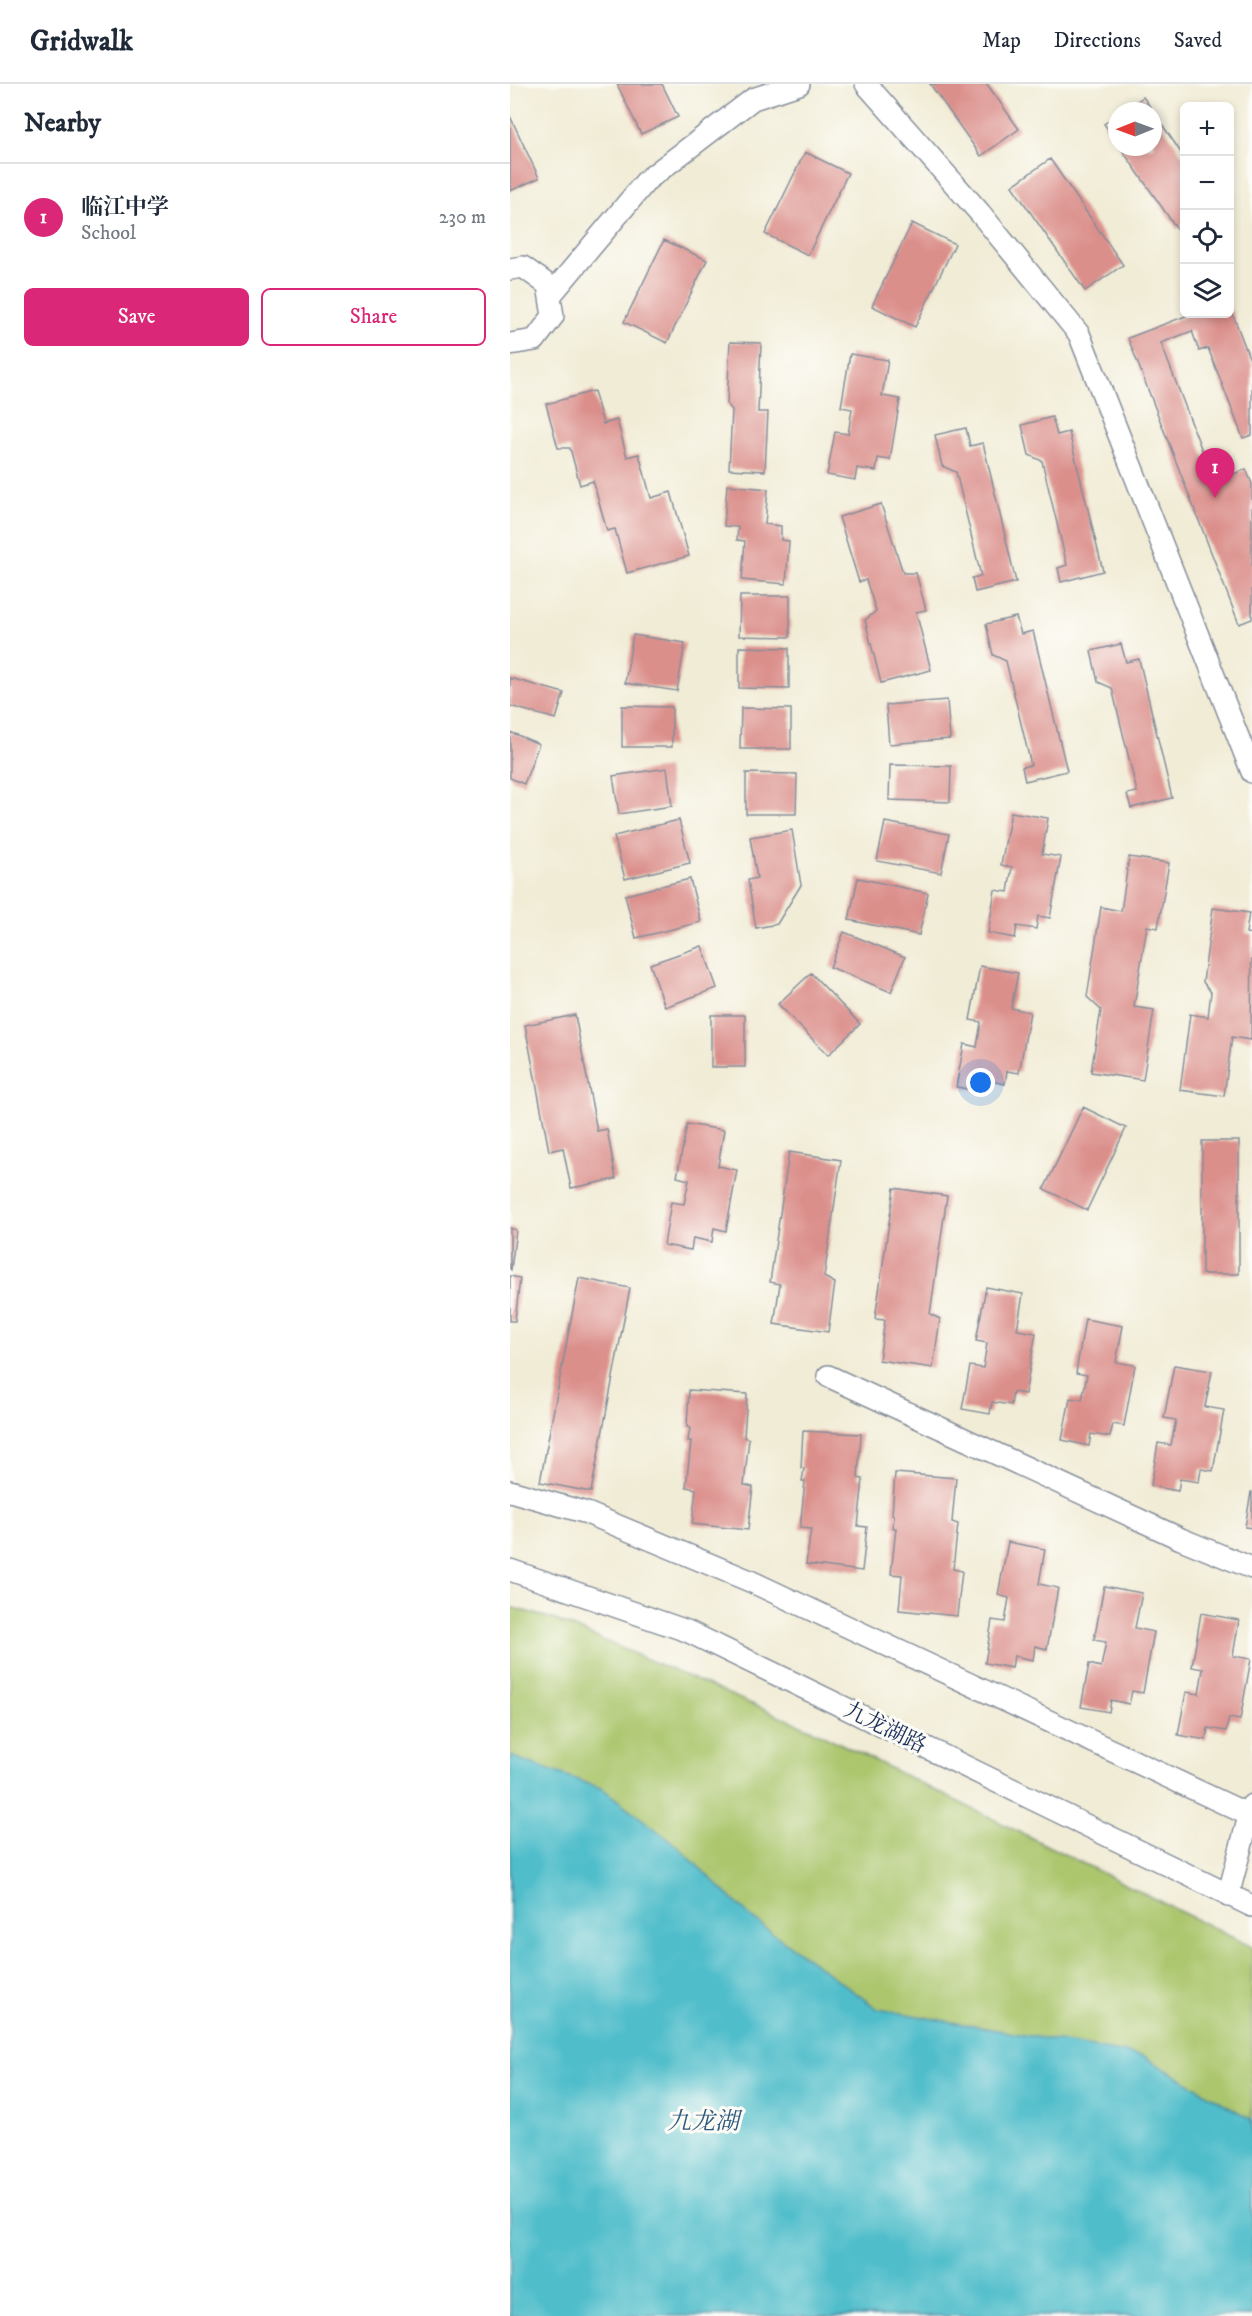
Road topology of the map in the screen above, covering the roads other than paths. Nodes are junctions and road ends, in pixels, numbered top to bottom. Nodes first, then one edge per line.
1 (800, 84) edge
2 (866, 84) edge
3 (510, 269) edge
4 (550, 296) junction
5 (510, 344) edge
6 (1252, 772) edge
7 (828, 1376) dead end
8 (510, 1491) edge
9 (1252, 1568) edge
10 (510, 1570) edge
11 (1251, 1810) edge
12 (1228, 1896) junction
13 (1252, 1906) edge

1 - 4 street
2 - 6 street
3 - 4 street
4 - 5 street
7 - 9 street
8 - 11 street
10 - 12 street, 九龙湖路
11 - 12 street
12 - 13 street, 九龙湖路

